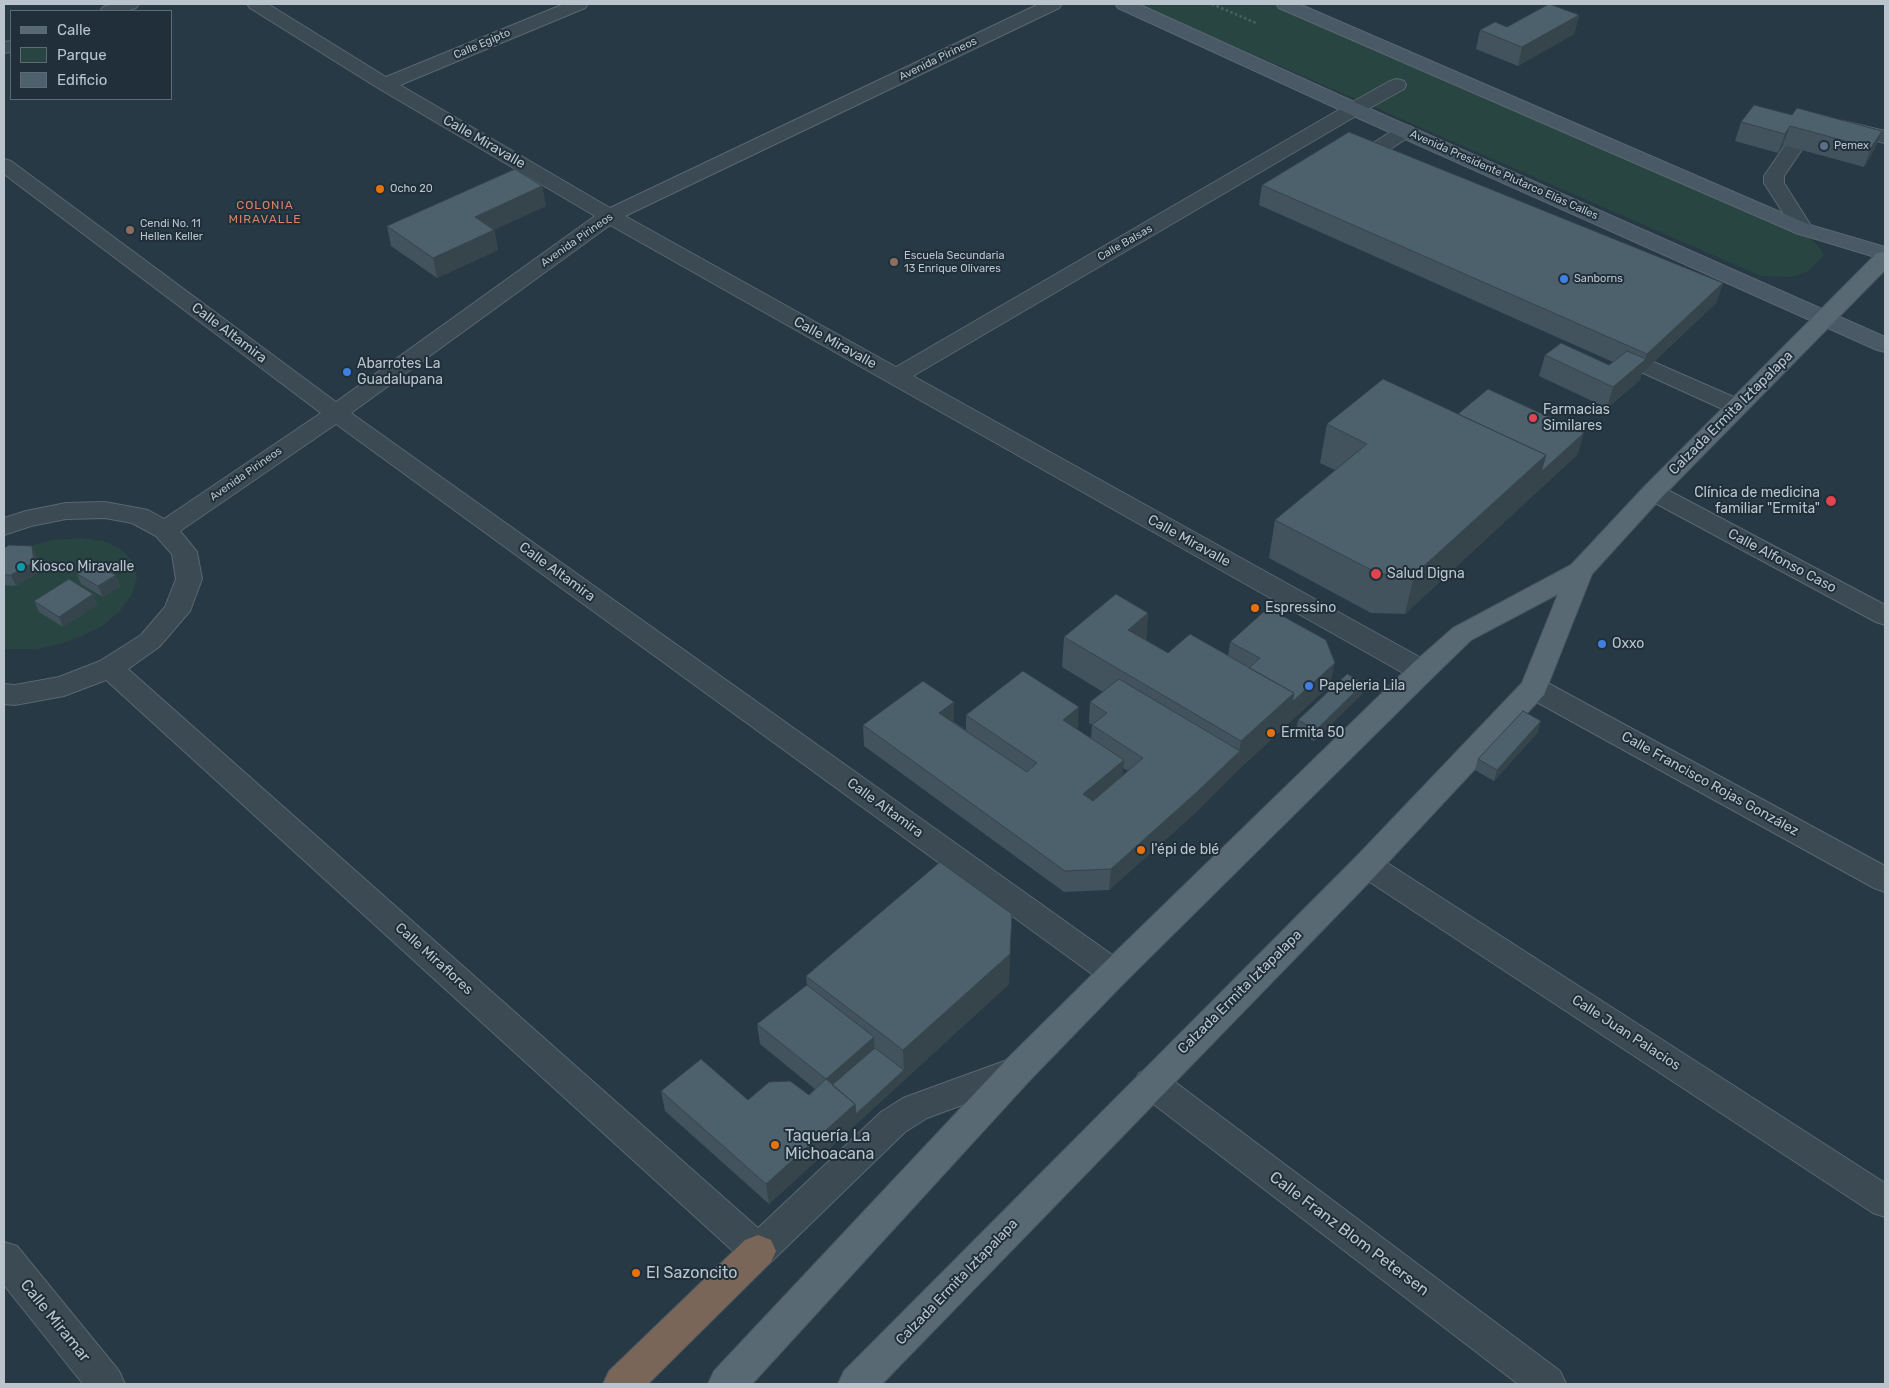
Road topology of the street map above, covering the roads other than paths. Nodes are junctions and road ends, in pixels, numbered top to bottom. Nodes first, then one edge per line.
1 (130, 4) edge
2 (256, 4) edge
3 (579, 4) edge
4 (1053, 4) edge
5 (1124, 4) edge
6 (1285, 4) edge
7 (112, 10) edge
8 (385, 84) junction
9 (1397, 85) dead end
10 (1354, 109) junction
11 (1824, 123) edge
12 (1406, 132) junction
13 (1885, 137) edge
14 (1793, 148) edge
15 (1363, 158) edge
16 (4, 165) edge
17 (609, 216) junction
18 (1803, 229) junction
19 (1885, 256) edge
20 (1826, 317) junction
21 (1885, 344) edge
22 (1649, 367) edge
23 (895, 377) junction
24 (1736, 407) junction
25 (336, 412) junction
26 (1652, 492) junction
27 (4, 528) edge
28 (165, 530) junction
29 (1580, 571) junction
30 (1885, 616) edge
31 (110, 668) junction
32 (1422, 671) junction
33 (1534, 688) junction
34 (4, 694) edge
35 (1367, 865) junction
36 (1885, 880) edge
37 (1114, 973) junction
38 (1018, 1070) junction
39 (1151, 1083) junction
40 (1885, 1202) edge
41 (758, 1251) junction
42 (4, 1258) edge
43 (872, 1379) edge
44 (106, 1384) edge
45 (622, 1384) edge
46 (727, 1384) edge
47 (1548, 1384) edge

1 - 7 street
2 - 8 street, Calle Miravalle
3 - 8 street, Calle Egipto
4 - 17 street, Avenida Pirineos
5 - 10 main road, Avenida Presidente Plutarco Elías Calles
6 - 18 main road
8 - 17 street, Calle Miravalle
9 - 10 street, Calle Balsas
10 - 12 main road, Avenida Presidente Plutarco Elías Calles
10 - 23 street, Calle Balsas
11 - 13 street
12 - 15 street
12 - 20 main road, Avenida Presidente Plutarco Elías Calles
14 - 18 street
16 - 25 street, Calle Altamira
17 - 23 street, Calle Miravalle
17 - 25 street, Avenida Pirineos
18 - 19 main road
19 - 20 main road, Calzada Ermita Iztapalapa
20 - 21 main road, Avenida Presidente Plutarco Elías Calles
20 - 24 main road, Calzada Ermita Iztapalapa
22 - 24 street
23 - 32 street, Calle Miravalle
24 - 26 main road, Calzada Ermita Iztapalapa
25 - 28 street, Avenida Pirineos
25 - 37 street, Calle Altamira
26 - 29 main road, Calzada Ermita Iztapalapa
26 - 30 street, Calle Alfonso Caso
27 - 28 street
28 - 31 street
29 - 32 main road, Calzada Ermita Iztapalapa
29 - 33 main road, Calzada Ermita Iztapalapa
31 - 34 street
31 - 41 street, Calle Miraflores
32 - 37 main road, Calzada Ermita Iztapalapa
33 - 35 main road, Calzada Ermita Iztapalapa
33 - 36 street, Calle Francisco Rojas González
35 - 39 main road, Calzada Ermita Iztapalapa
35 - 40 street, Calle Juan Palacios
37 - 38 main road, Calzada Ermita Iztapalapa
38 - 41 street, Calzada Ermita Iztapalapa
38 - 46 main road, Calzada Ermita Iztapalapa
39 - 43 main road, Calzada Ermita Iztapalapa
39 - 47 street, Calle Franz Blom Petersen
41 - 45 highway
42 - 44 street, Calle Miramar

